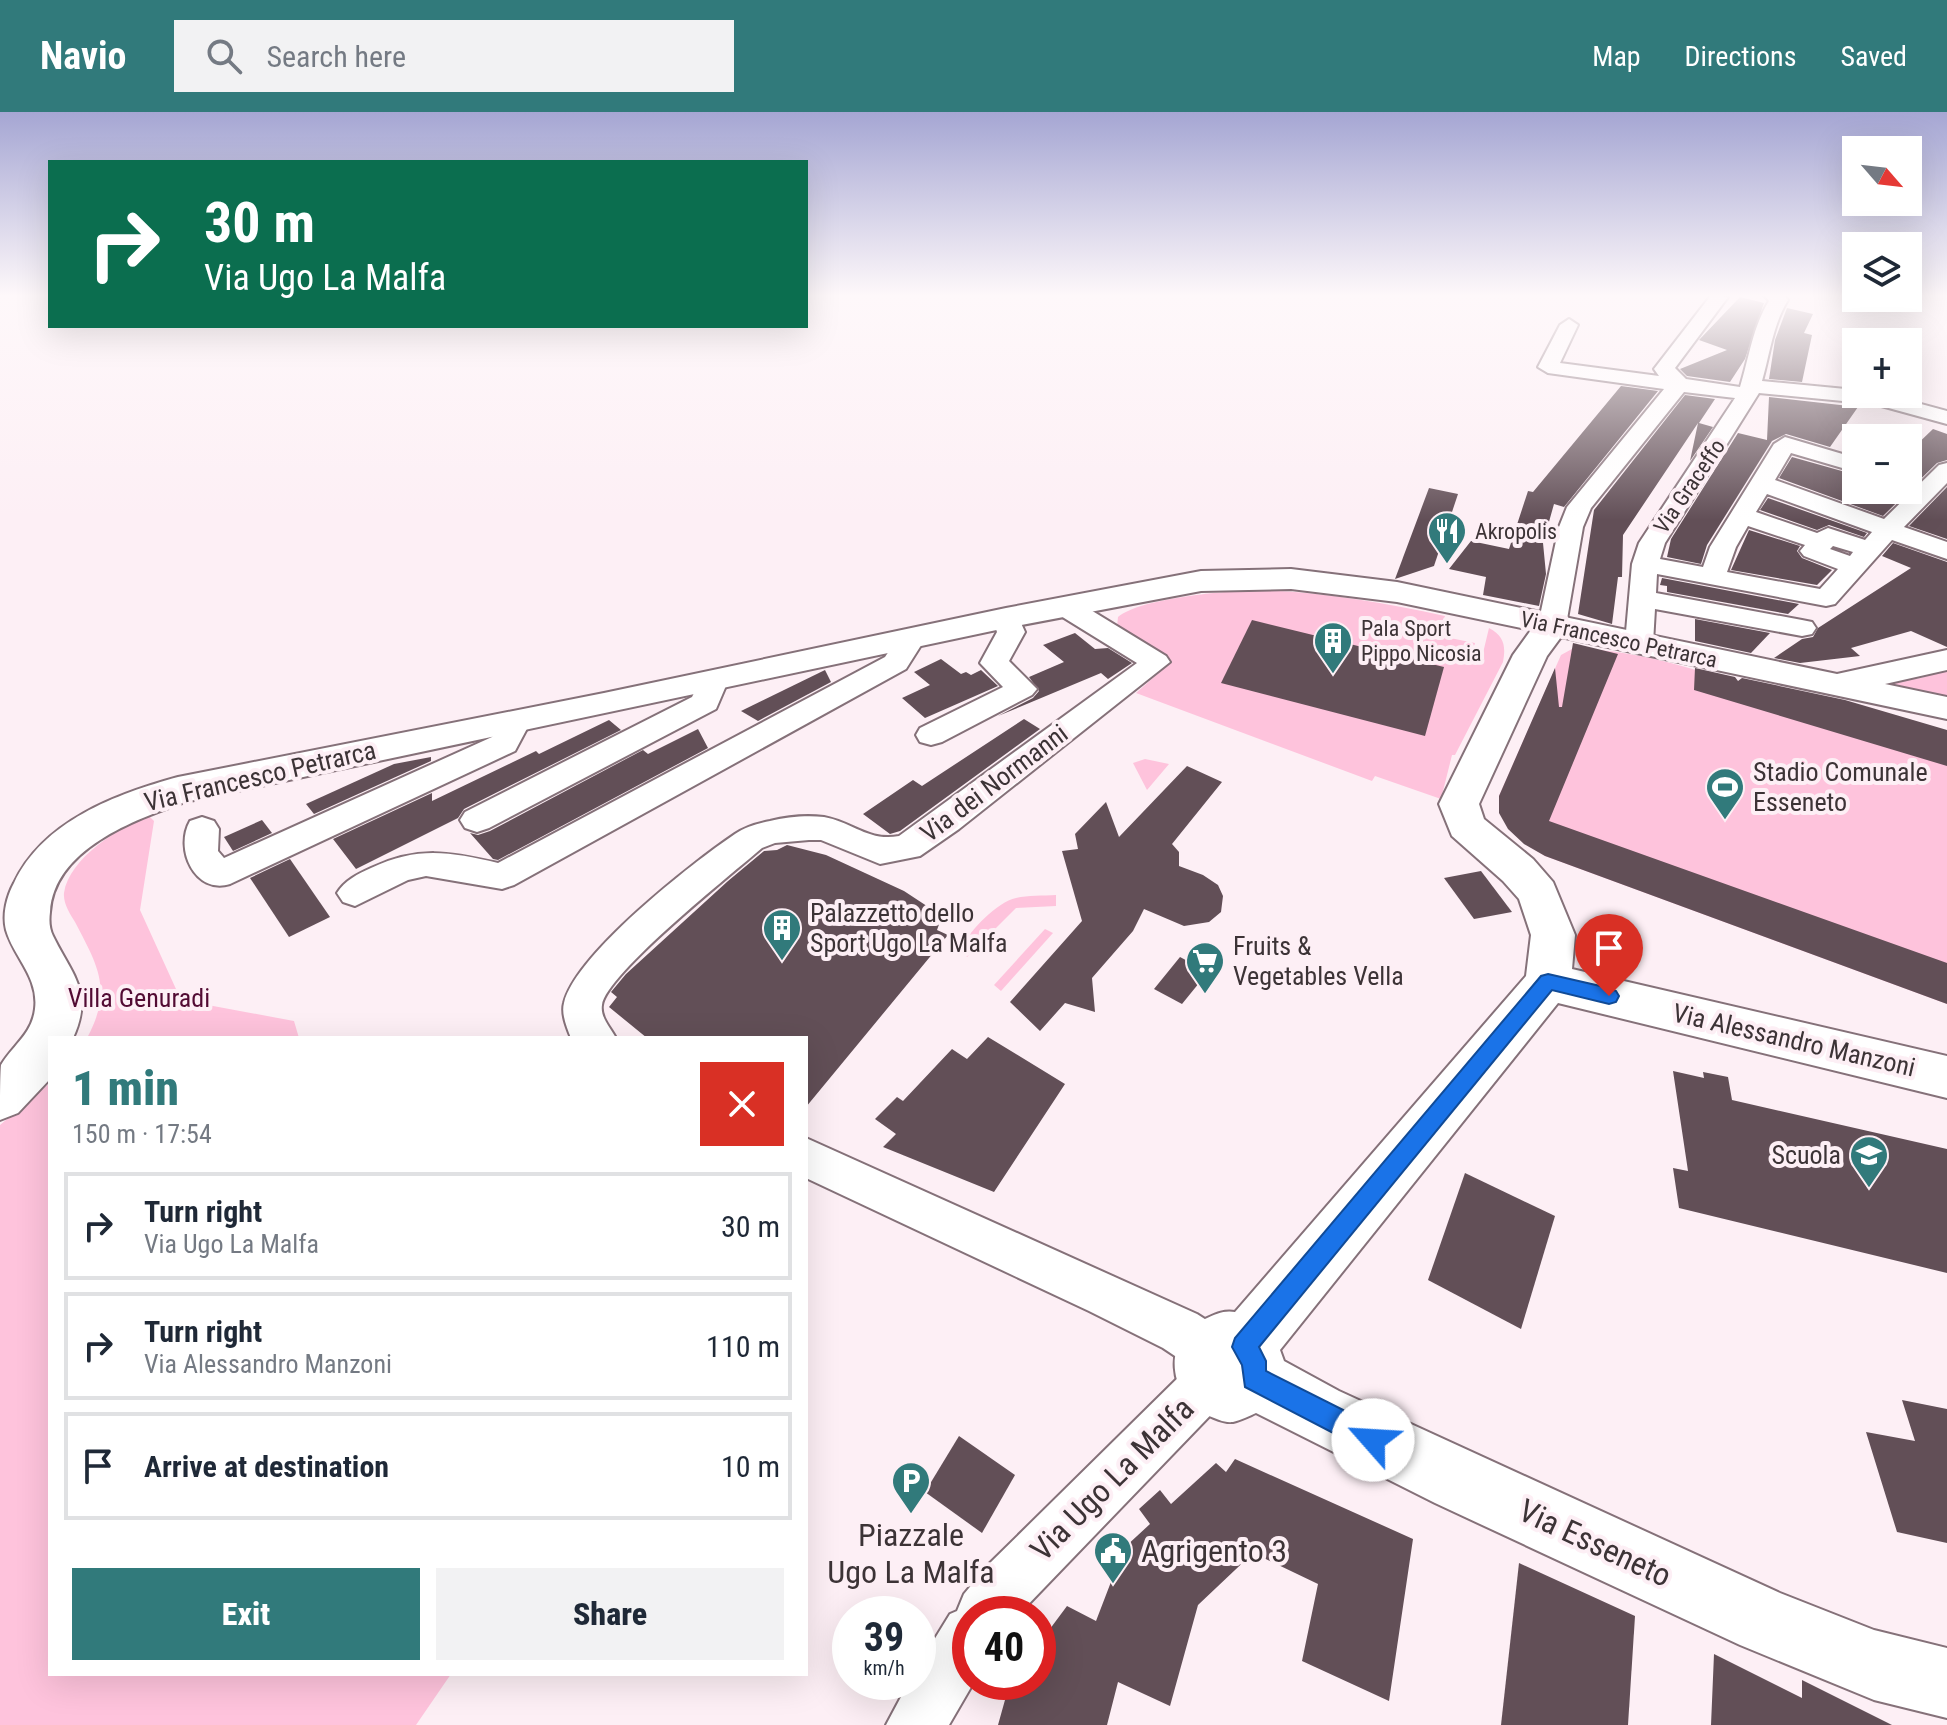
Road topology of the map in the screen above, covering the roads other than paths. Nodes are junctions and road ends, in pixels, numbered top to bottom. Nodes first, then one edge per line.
1 (1566, 369) edge
2 (1664, 369) edge
3 (1753, 369) edge
4 (1679, 384) junction
5 (1750, 390) junction
6 (1947, 418) edge
7 (1842, 461) edge
8 (1947, 470) edge
9 (1763, 484) junction
10 (1922, 496) edge
11 (1914, 504) edge
12 (1743, 516) junction
13 (1888, 529) junction
14 (1947, 551) edge
15 (1863, 559) junction
16 (1645, 564) junction
17 (1716, 566) junction
18 (1643, 599) junction
19 (1066, 607) junction
20 (1006, 618) junction
21 (1552, 625) junction
22 (1802, 628) dead end
23 (911, 639) junction
24 (1639, 643) junction
25 (1947, 660) edge
26 (1816, 680) junction
27 (713, 681) junction
28 (1947, 708) edge
29 (516, 721) junction
30 (931, 735) dead end
31 (477, 820) dead end
32 (202, 829) dead end
33 (355, 893) dead end
34 (1548, 982) junction
35 (50, 1036) edge
36 (594, 1036) edge
37 (48, 1041) edge
38 (1947, 1077) edge
39 (0, 1098) edge
40 (808, 1158) edge
41 (1229, 1364) junction
42 (998, 1596) edge
43 (952, 1664) edge
44 (1947, 1683) edge
45 (916, 1725) edge

1 - 4 street
2 - 4 street
3 - 5 street, Via Graceffo
4 - 5 street
4 - 21 street
5 - 6 street
5 - 16 street, Via Graceffo
7 - 9 street
8 - 10 street
9 - 12 street
9 - 13 street
11 - 13 street
12 - 15 street
12 - 17 street
13 - 14 street
13 - 15 street
15 - 17 street
16 - 17 street
16 - 18 street, Via Graceffo
18 - 22 street
18 - 24 street, Via Graceffo
19 - 20 main road, Via Francesco Petrarca
19 - 21 main road, Via Francesco Petrarca
19 - 36 street, Via dei Normanni
20 - 23 main road, Via Francesco Petrarca
20 - 30 street
21 - 24 main road, Via Francesco Petrarca
21 - 34 main road
23 - 27 main road, Via Francesco Petrarca
23 - 33 street
24 - 26 main road, Via Francesco Petrarca
25 - 26 main road
26 - 28 main road, Via Francesco Petrarca
27 - 29 main road, Via Francesco Petrarca
27 - 31 street
29 - 32 street, Via Francesco Petrarca
29 - 35 main road, Via Francesco Petrarca
34 - 38 main road, Via Alessandro Manzoni
34 - 41 main road, Via Ugo La Malfa
37 - 39 main road, Via Francesco Petrarca
40 - 41 street
41 - 42 street, Via Ugo La Malfa
41 - 44 main road, Via Esseneto
43 - 45 street

